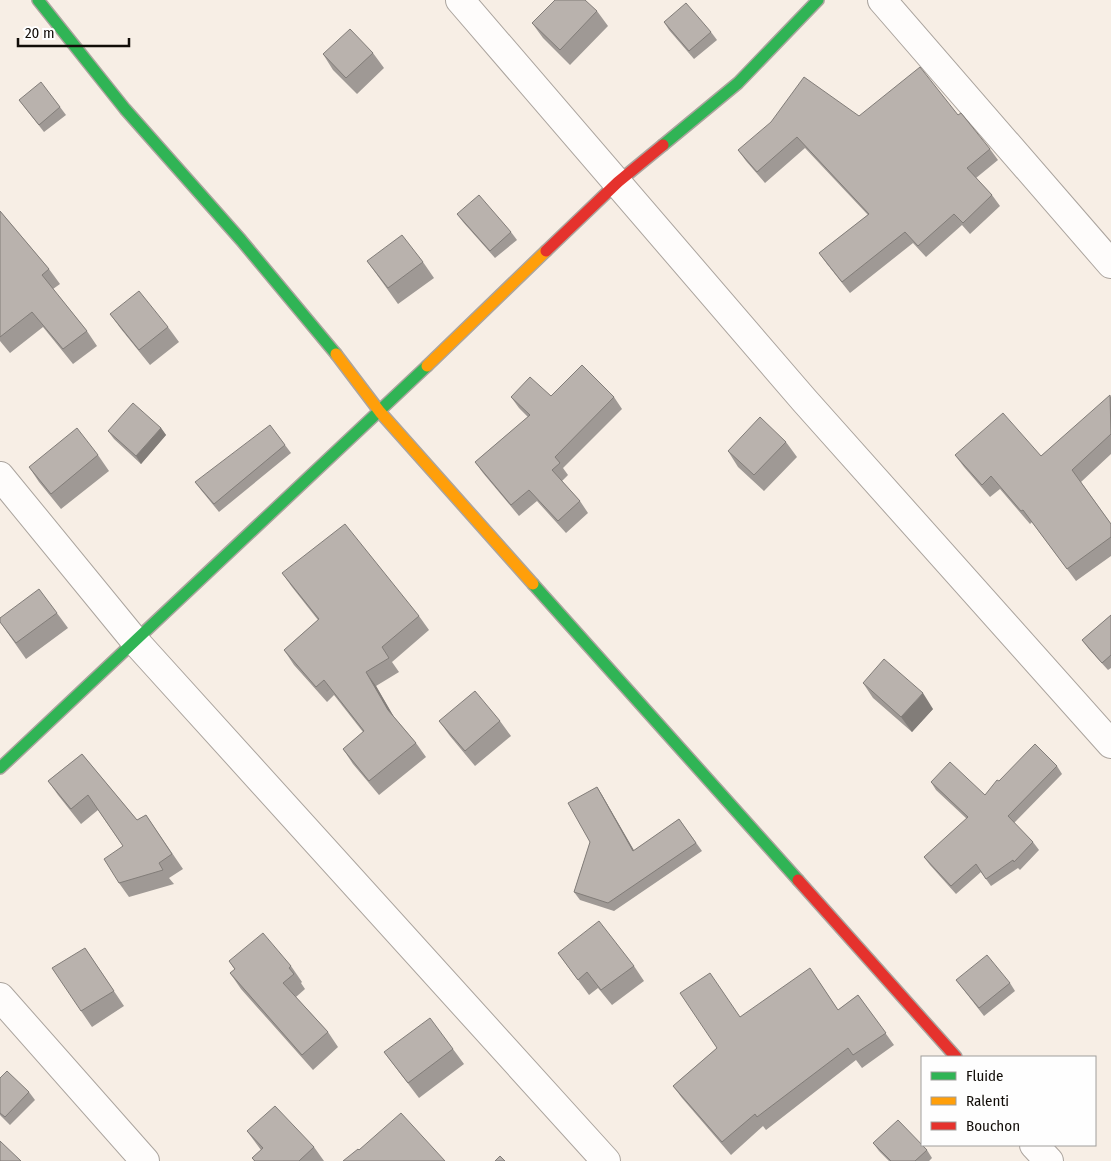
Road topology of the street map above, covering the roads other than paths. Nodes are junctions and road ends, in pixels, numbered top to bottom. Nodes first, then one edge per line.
1 (38, 0) edge
2 (460, 0) edge
3 (818, 0) edge
4 (882, 0) edge
5 (618, 182) junction
6 (1111, 264) edge
7 (380, 412) junction
8 (0, 476) edge
9 (135, 641) junction
10 (1111, 744) edge
11 (0, 768) edge
12 (0, 997) edge
13 (955, 1056) edge
14 (1035, 1146) edge
15 (145, 1161) edge
16 (606, 1161) edge
17 (1049, 1161) edge

1 - 7 street
2 - 5 street
3 - 5 street
4 - 6 street
5 - 7 street
5 - 10 street
7 - 9 street
7 - 13 street
8 - 9 street
9 - 11 street
9 - 16 street
12 - 15 street
14 - 17 street

